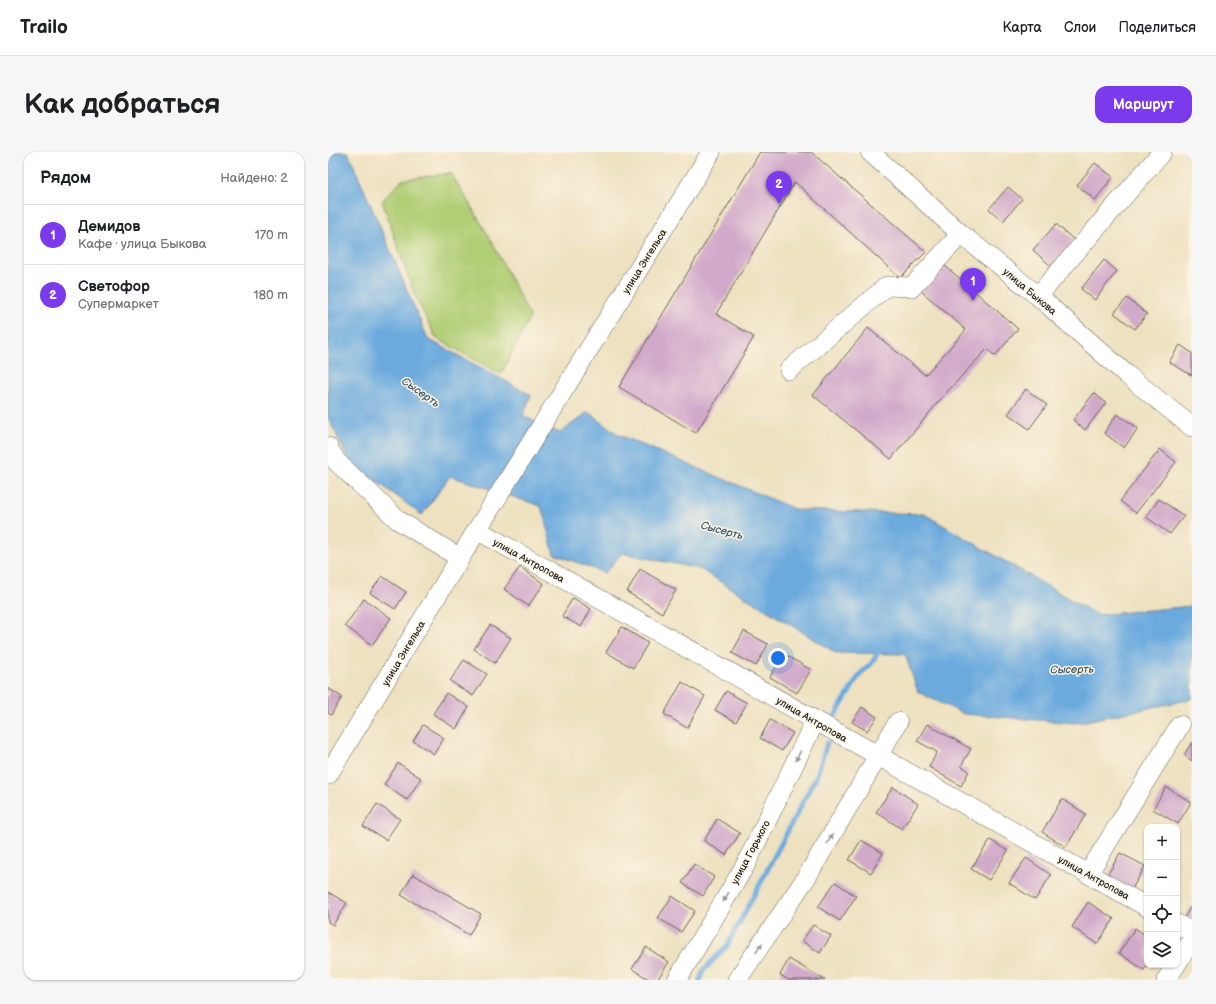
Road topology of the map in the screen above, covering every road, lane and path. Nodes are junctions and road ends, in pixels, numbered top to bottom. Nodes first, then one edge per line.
1 (711, 152) edge
2 (870, 152) edge
3 (1162, 152) edge
4 (961, 234) junction
5 (1038, 296) junction
6 (789, 370) dead end
7 (1192, 427) edge
8 (328, 447) edge
9 (477, 530) junction
10 (460, 558) junction
11 (815, 721) junction
12 (898, 722) dead end
13 (1180, 725) dead end
14 (878, 757) junction
15 (328, 775) edge
16 (1088, 874) junction
17 (1144, 905) edge
18 (1180, 926) edge
19 (1192, 932) edge
20 (1192, 940) edge
21 (1180, 958) edge
22 (1174, 968) edge
23 (677, 980) edge
24 (737, 980) edge
25 (1166, 980) edge

1 - 9 street, улица Энгельса
2 - 4 street, улица Быкова
3 - 5 street
4 - 5 street, улица Быкова
4 - 6 street
5 - 7 street, улица Быкова
8 - 10 street
9 - 10 street, улица Энгельса
9 - 11 street, улица Антропова
10 - 15 street, улица Энгельса
11 - 14 street, улица Антропова
11 -> 23 street, улица Горького
12 - 14 street
13 - 16 street
14 - 16 street, улица Антропова
24 -> 14 street
16 - 17 street, улица Антропова
18 - 19 street
20 - 21 street
22 - 25 street

